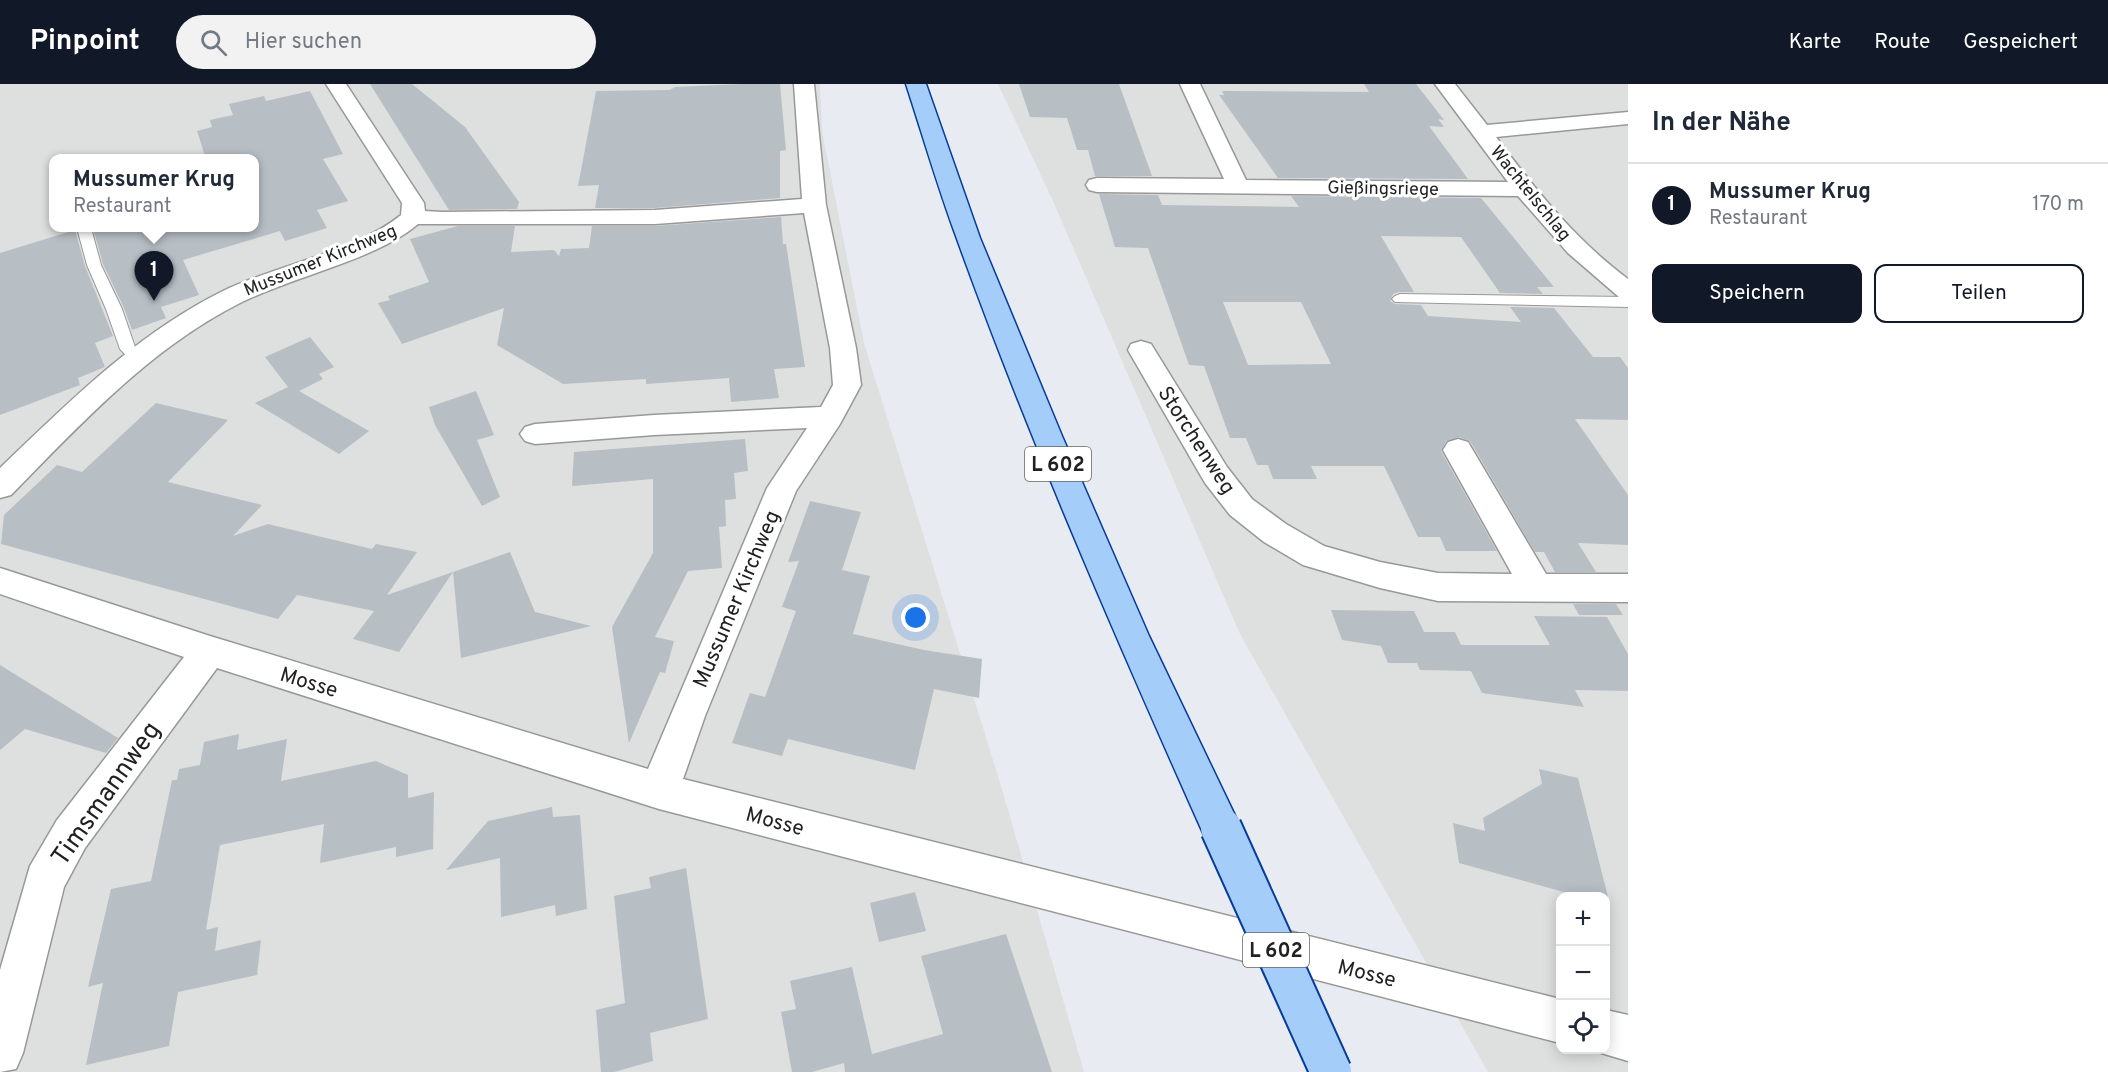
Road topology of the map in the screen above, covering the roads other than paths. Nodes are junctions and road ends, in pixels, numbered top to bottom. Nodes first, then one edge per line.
1 (336, 84) edge
2 (804, 84) edge
3 (916, 84) edge
4 (1190, 84) edge
5 (1445, 84) edge
6 (1628, 118) edge
7 (1483, 132) junction
8 (1097, 185) dead end
9 (1238, 186) junction
10 (1527, 189) junction
11 (814, 206) junction
12 (413, 218) junction
13 (85, 232) edge
14 (1628, 291) edge
15 (1400, 299) dead end
16 (1628, 302) edge
17 (1141, 350) dead end
18 (138, 358) junction
19 (830, 417) junction
20 (535, 434) dead end
21 (1458, 450) dead end
22 (0, 487) edge
23 (0, 581) edge
24 (1537, 588) junction
25 (1628, 588) edge
26 (210, 651) junction
27 (659, 791) junction
28 (1556, 1020) edge
29 (1610, 1034) edge
30 (1628, 1038) edge
31 (0, 1053) edge
32 (1331, 1072) edge

1 - 12 street
2 - 11 street, Mussumer Kirchweg
3 - 32 main road, L 602, bridge
4 - 9 street
5 - 7 street, Wachtelschlag
6 - 7 street
7 - 10 street, Wachtelschlag
8 - 9 street, Gießingsriege
9 - 10 street, Gießingsriege
10 - 14 street, Wachtelschlag
11 - 12 street, Mussumer Kirchweg
11 - 19 street, Mussumer Kirchweg
12 - 18 street, Mussumer Kirchweg
13 - 18 lane
15 - 16 lane
17 - 24 street, Storchenweg
18 - 22 street, Mussumer Kirchweg
19 - 20 street
19 - 27 street, Mussumer Kirchweg
21 - 24 street
23 - 26 street, Mosse
24 - 25 street, Storchenweg
26 - 27 street, Mosse
26 - 31 street, Timsmannweg
27 - 28 street, Mosse
29 - 30 street

